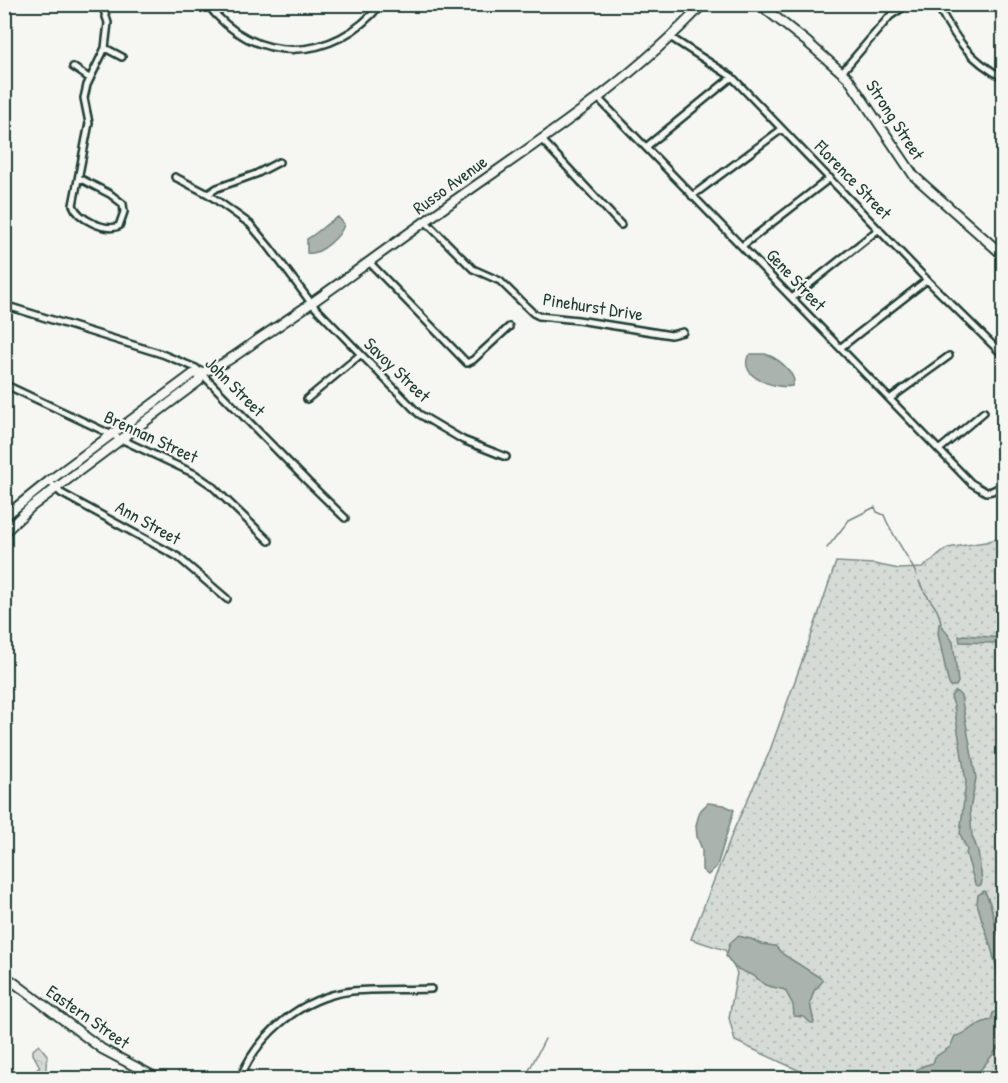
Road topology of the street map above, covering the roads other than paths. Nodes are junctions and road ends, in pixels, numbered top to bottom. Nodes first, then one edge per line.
1 (102, 4) edge
2 (207, 4) edge
3 (381, 4) edge
4 (703, 4) edge
5 (759, 4) edge
6 (908, 4) edge
7 (937, 4) edge
8 (670, 37) junction
9 (105, 48) junction
10 (122, 57) dead end
11 (73, 67) dead end
12 (842, 72) junction
13 (732, 77) junction
14 (89, 78) junction
15 (1004, 78) edge
16 (598, 98) junction
17 (782, 129) junction
18 (542, 140) junction
19 (646, 147) junction
20 (279, 162) dead end
21 (175, 177) dead end
22 (79, 178) junction
23 (830, 178) junction
24 (208, 194) junction
25 (692, 196) junction
26 (425, 221) junction
27 (621, 225) dead end
28 (879, 229) junction
29 (742, 246) junction
30 (1004, 256) edge
31 (369, 262) junction
32 (927, 280) junction
33 (792, 298) junction
34 (312, 304) junction
35 (4, 305) edge
36 (509, 327) dead end
37 (682, 332) dead end
38 (840, 348) junction
39 (360, 355) junction
40 (949, 356) dead end
41 (1004, 356) edge
42 (203, 373) junction
43 (4, 384) edge
44 (891, 398) junction
45 (307, 399) dead end
46 (984, 411) dead end
47 (112, 435) junction
48 (121, 439) junction
49 (940, 449) junction
50 (506, 457) dead end
51 (49, 481) junction
52 (1004, 485) edge
53 (56, 489) junction
54 (4, 517) edge
55 (345, 518) dead end
56 (4, 533) edge
57 (269, 541) dead end
58 (227, 599) dead end
59 (4, 975) edge
60 (432, 989) dead end
61 (157, 1078) edge
62 (240, 1078) edge

1 - 9 street
2 - 3 street
4 - 8 street, Russo Avenue
5 - 12 street, Strong Street
6 - 12 street
7 - 15 street
8 - 13 street, Florence Street
8 - 16 street, Russo Avenue
9 - 10 street
9 - 14 street
11 - 14 street
12 - 30 street, Strong Street
13 - 17 street, Florence Street
13 - 19 street
14 - 22 street
16 - 18 street, Russo Avenue
16 - 19 street, Gene Street
17 - 23 street, Florence Street
17 - 25 street
18 - 26 street, Russo Avenue
18 - 27 street
19 - 25 street, Gene Street
20 - 24 street
21 - 24 street, Savoy Street
22 - 22 street
23 - 28 street, Florence Street
23 - 29 street
24 - 34 street, Savoy Street
25 - 29 street, Gene Street
26 - 31 street, Russo Avenue
26 - 37 street, Pinehurst Drive
28 - 32 street, Florence Street
28 - 33 street
29 - 33 street, Gene Street
31 - 34 street, Russo Avenue
31 - 36 street
32 - 38 street
32 - 41 street, Florence Street
33 - 38 street, Gene Street
34 - 39 street, Savoy Street
34 - 42 street, Russo Avenue
35 - 42 street, John Street
38 - 44 street, Gene Street
39 - 45 street
39 - 50 street, Savoy Street
40 - 44 street
42 - 47 street, Russo Avenue
42 - 48 street, Russo Avenue
42 - 55 street, John Street
43 - 47 street, Brennan Street
44 - 49 street, Gene Street
46 - 49 street
47 - 48 street, Brennan Street
47 - 51 street, Russo Avenue
48 - 53 street, Russo Avenue
48 - 57 street, Brennan Street
49 - 52 street, Gene Street
51 - 53 street, Ann Street
51 - 54 street, Russo Avenue
53 - 56 street, Russo Avenue
53 - 58 street, Ann Street
59 - 61 street, Eastern Street
60 - 62 street

